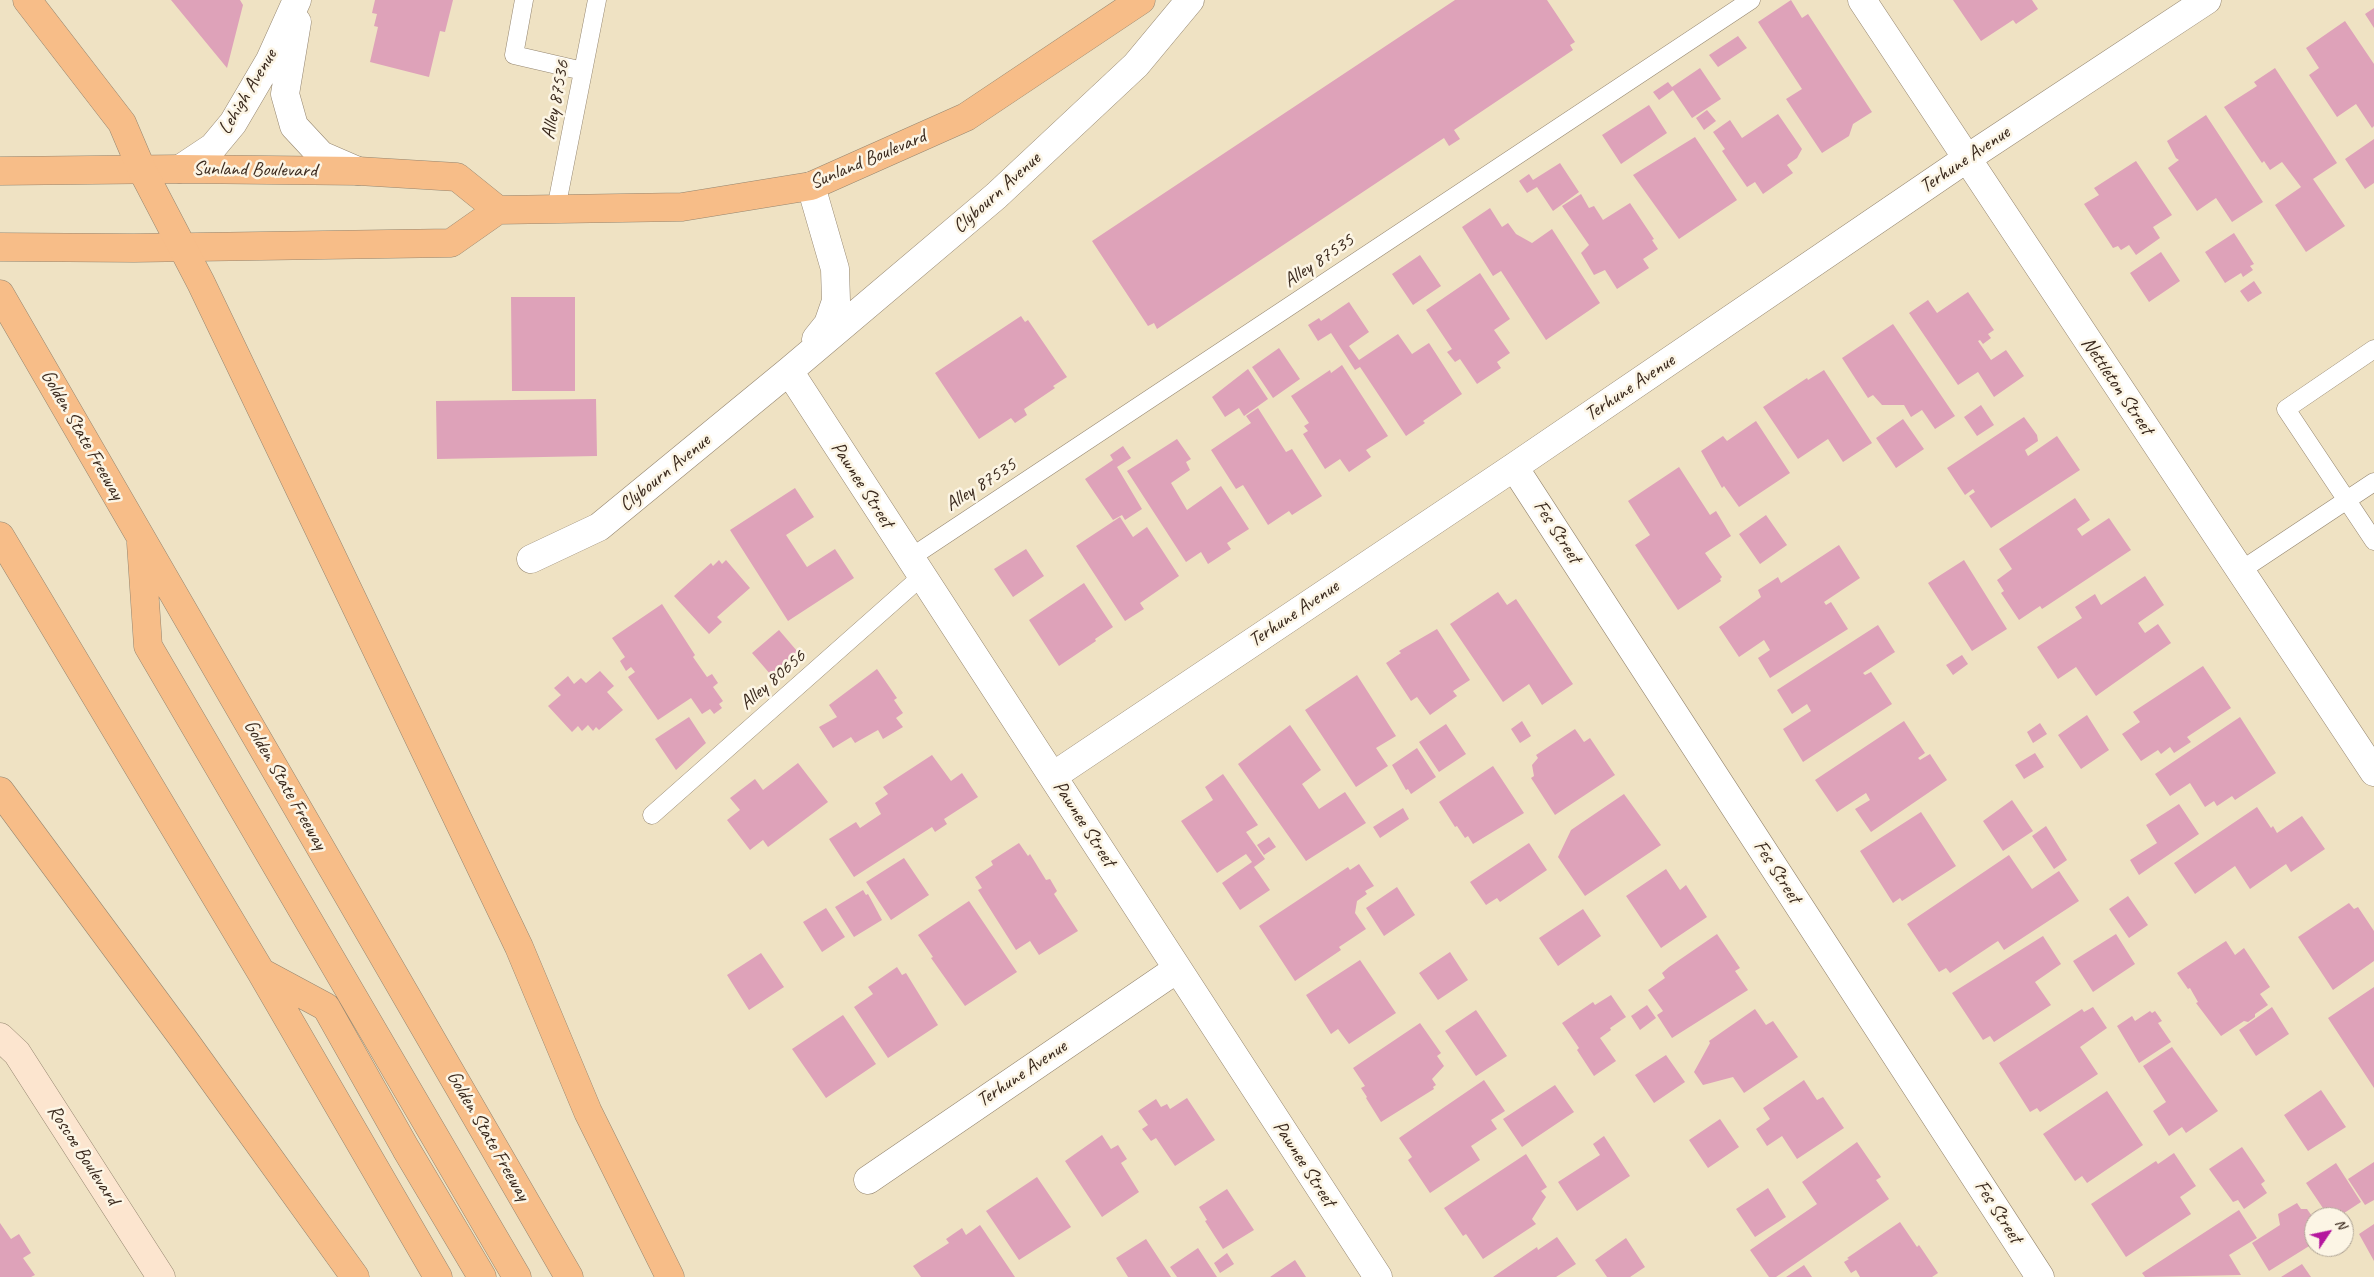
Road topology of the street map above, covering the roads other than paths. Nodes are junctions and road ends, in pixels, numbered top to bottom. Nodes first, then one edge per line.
1 (26, 0) edge
2 (297, 0) edge
3 (301, 0) edge
4 (524, 0) edge
5 (597, 0) edge
6 (1141, 0) edge
7 (1190, 0) edge
8 (1751, 0) edge
9 (1862, 0) edge
10 (2207, 0) edge
11 (583, 71) junction
12 (1966, 159) junction
13 (180, 169) junction
14 (142, 170) junction
15 (358, 171) junction
16 (0, 172) edge
17 (811, 186) junction
18 (556, 208) junction
19 (498, 210) junction
20 (0, 247) edge
21 (184, 248) junction
22 (0, 294) edge
23 (2374, 349) edge
24 (789, 371) junction
25 (1514, 467) junction
26 (2374, 482) edge
27 (2346, 499) junction
28 (0, 536) edge
29 (141, 537) junction
30 (2374, 541) edge
31 (531, 559) dead end
32 (916, 568) junction
33 (2240, 571) junction
34 (2374, 772) edge
35 (1053, 776) junction
36 (0, 791) edge
37 (652, 814) dead end
38 (1177, 969) junction
39 (261, 972) junction
40 (0, 1037) edge
41 (868, 1180) dead end
42 (161, 1277) edge
43 (355, 1277) edge
44 (438, 1277) edge
45 (482, 1277) edge
46 (516, 1277) edge
47 (569, 1277) edge
48 (670, 1277) edge
49 (1378, 1277) edge
50 (2040, 1277) edge

1 - 14 main road
2 - 13 street, Lehigh Avenue
3 - 15 street, Lehigh Avenue
4 - 11 lane
5 - 11 lane, Alley 87536
6 - 17 main road, Sunland Boulevard
7 - 24 street, Clybourn Avenue
8 - 32 lane, Alley 87535
9 - 12 street, Nettleton Street
10 - 12 street, Terhune Avenue
11 - 18 lane, Alley 87536
12 - 25 street, Terhune Avenue
12 - 33 street, Nettleton Street
13 - 14 main road, Sunland Boulevard
13 - 15 main road, Sunland Boulevard
14 - 16 main road, Sunland Boulevard
14 - 21 main road
15 - 19 main road, Sunland Boulevard
17 - 18 main road, Sunland Boulevard
17 - 24 street, Clybourn Avenue
18 - 19 main road, Sunland Boulevard
19 - 21 main road
20 - 21 main road
21 - 48 main road
22 - 29 main road, Golden State Freeway
23 - 27 lane
24 - 31 street, Clybourn Avenue
24 - 32 street, Pawnee Street
25 - 35 street, Terhune Avenue
25 - 50 street, Fes Street
26 - 27 lane
27 - 30 lane
27 - 33 lane
28 - 39 main road
29 - 46 main road
29 - 47 main road, Golden State Freeway
32 - 35 street, Pawnee Street
32 - 37 lane, Alley 80656
33 - 34 street, Nettleton Street
35 - 38 street, Pawnee Street
36 - 43 main road
38 - 41 street, Terhune Avenue
38 - 49 street, Pawnee Street
39 - 44 main road
39 - 45 main road
40 - 42 main road, Roscoe Boulevard

